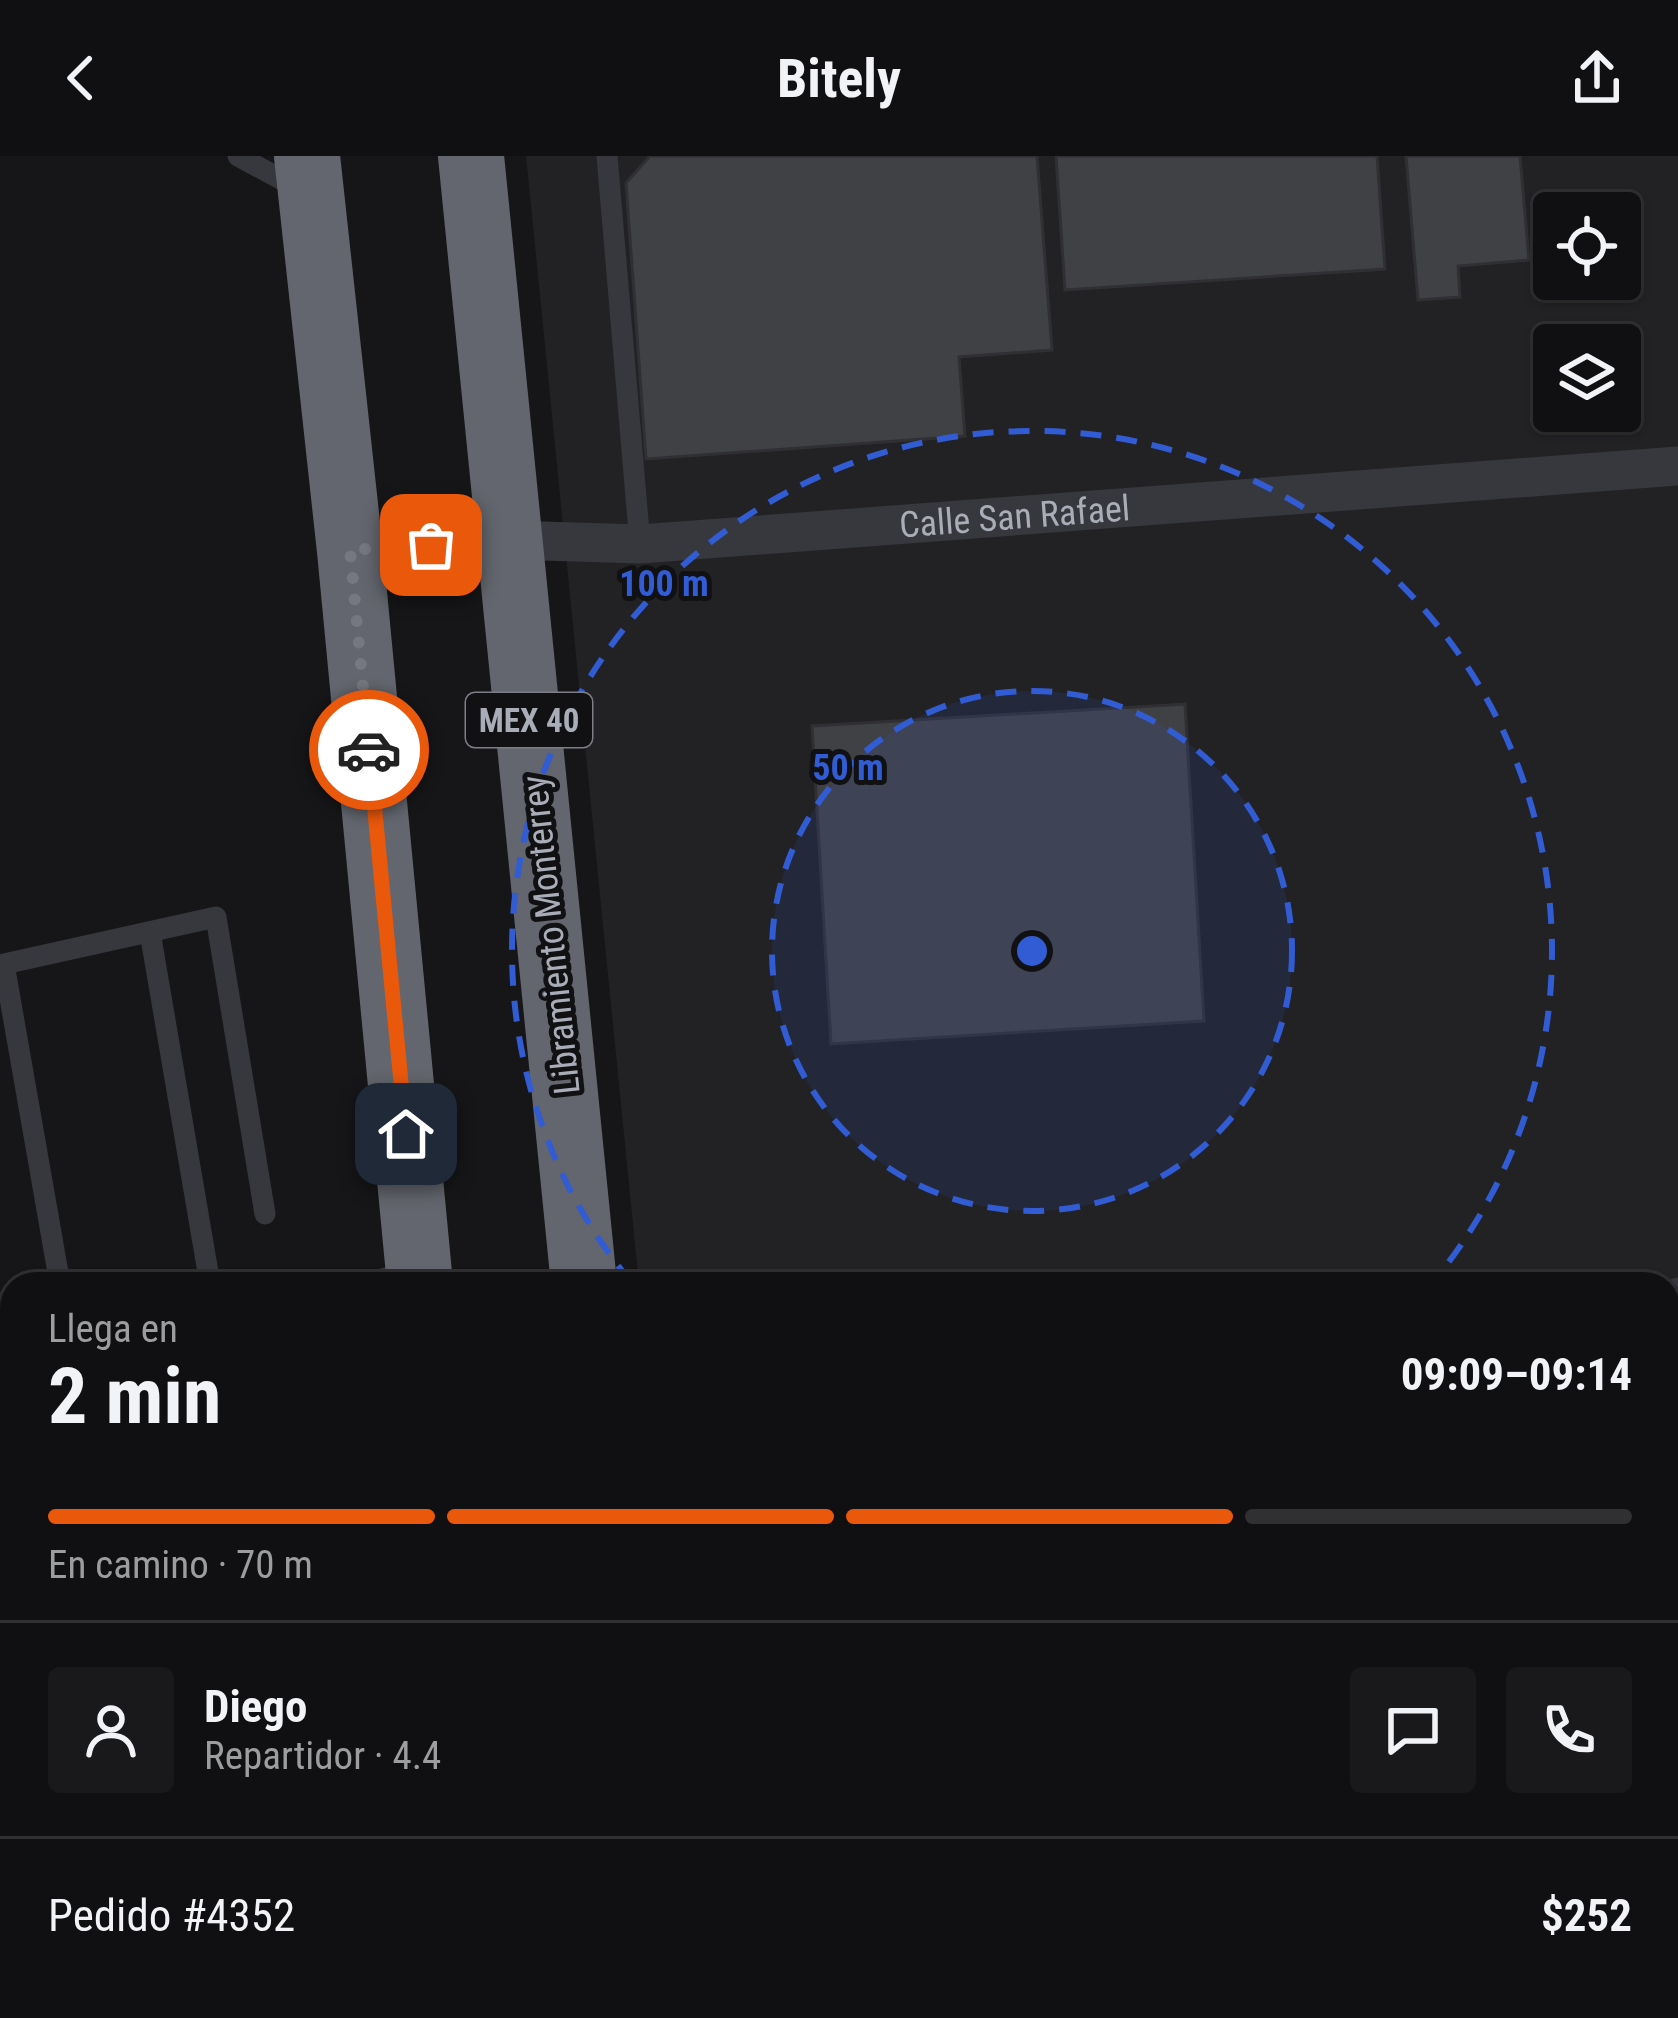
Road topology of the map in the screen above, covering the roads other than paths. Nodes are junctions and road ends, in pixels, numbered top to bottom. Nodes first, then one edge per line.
1 (238, 156) edge
2 (472, 156) edge
3 (607, 156) edge
4 (310, 176) edge
5 (1678, 466) edge
6 (511, 540) junction
7 (640, 544) junction
8 (350, 550) junction
9 (149, 932) junction
10 (266, 1214) dead end
11 (58, 1272) edge
12 (208, 1272) edge
13 (402, 1272) edge
14 (583, 1272) edge

1 - 4 lane
2 - 6 highway, Libramiento Monterrey / MEX 40
3 - 7 lane
4 - 8 highway
5 - 7 street, Calle San Rafael
6 - 7 street, Calle San Rafael
6 - 8 street, Calle San Rafael
6 - 14 highway, Libramiento Monterrey / MEX 40
8 - 13 highway
9 - 10 lane
9 - 11 lane
9 - 12 lane

